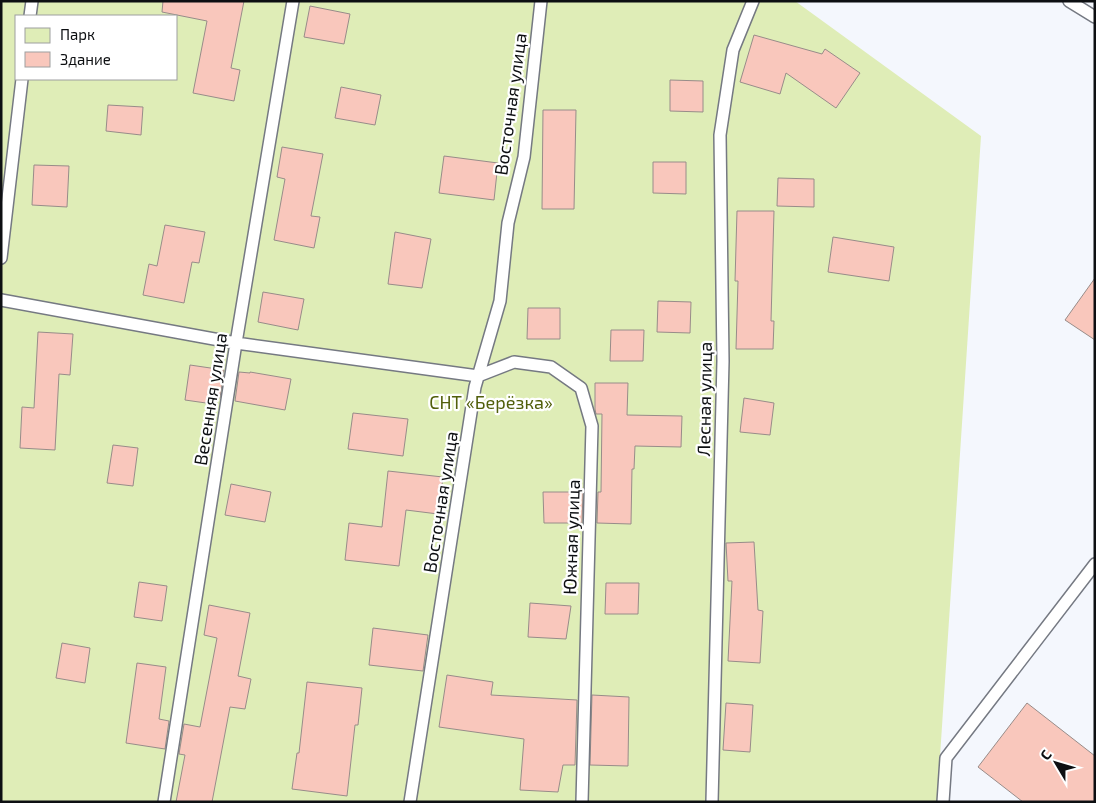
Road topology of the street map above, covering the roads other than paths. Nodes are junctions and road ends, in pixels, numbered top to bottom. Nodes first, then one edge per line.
1 (32, 1) edge
2 (293, 1) edge
3 (541, 1) edge
4 (754, 1) edge
5 (1069, 1) edge
6 (30, 15) edge
7 (1095, 17) edge
8 (22, 80) edge
9 (1, 258) edge
10 (1, 300) edge
11 (236, 343) junction
12 (478, 376) junction
13 (1095, 564) edge
14 (164, 802) edge
15 (410, 802) edge
16 (582, 802) edge
17 (712, 802) edge
18 (944, 802) edge

1 - 6 lane
2 - 11 lane, Весенняя улица
3 - 12 lane, Восточная улица
4 - 17 lane, Лесная улица
5 - 7 lane
8 - 9 lane
10 - 11 lane
11 - 12 lane
11 - 14 lane, Весенняя улица
12 - 15 lane, Восточная улица
12 - 16 lane, Южная улица
13 - 18 lane

